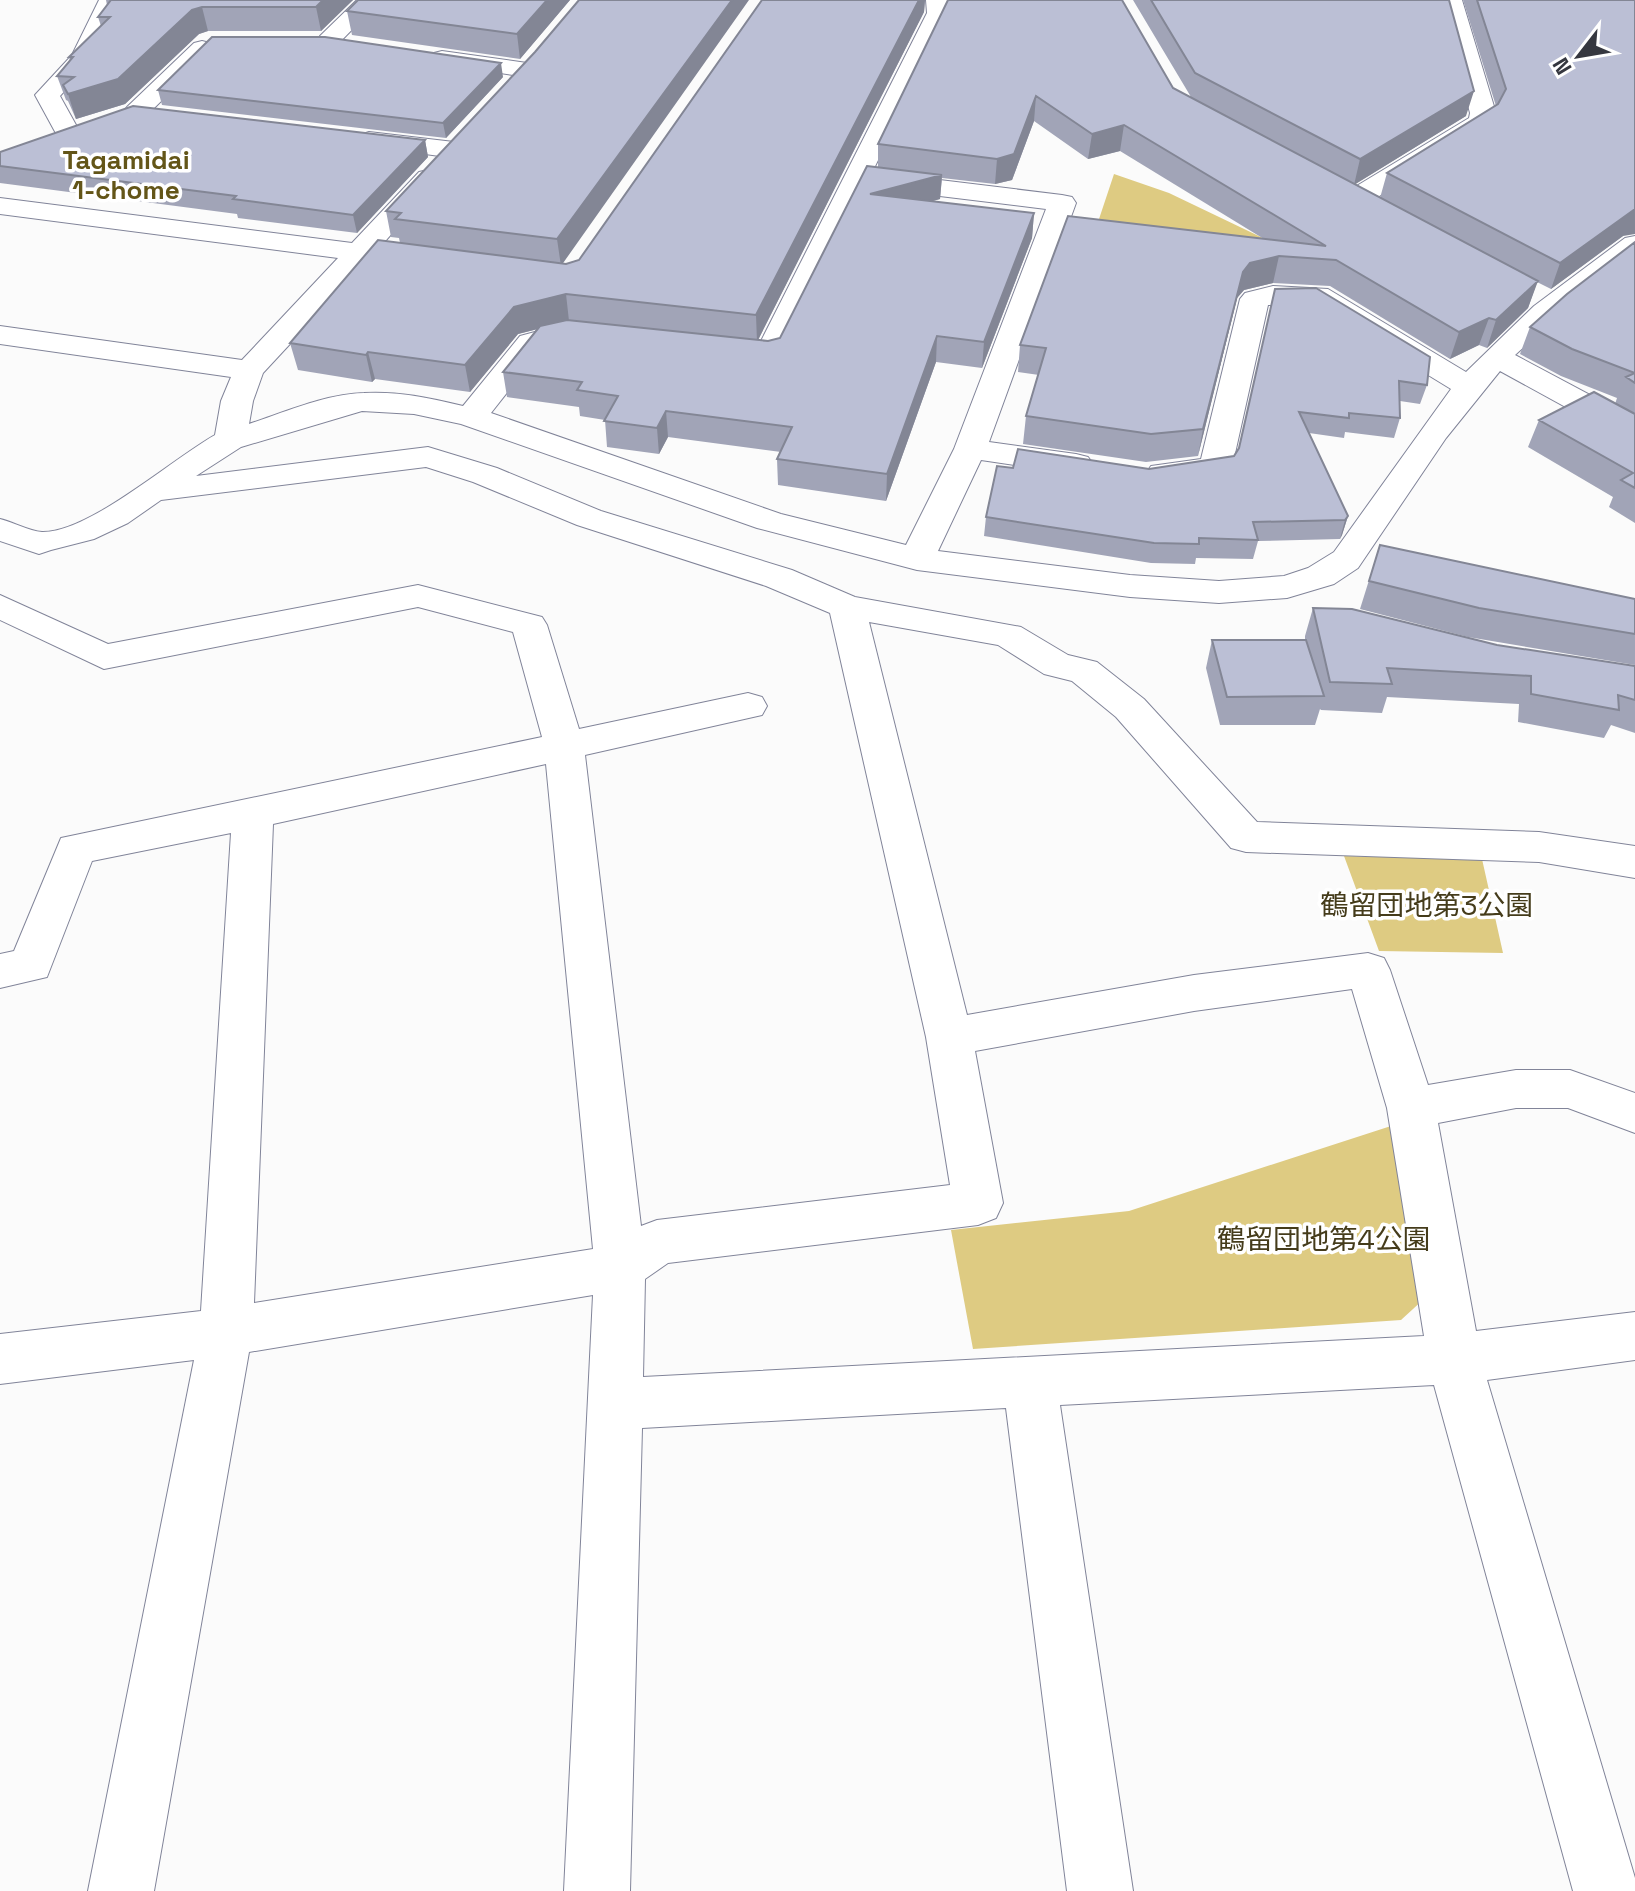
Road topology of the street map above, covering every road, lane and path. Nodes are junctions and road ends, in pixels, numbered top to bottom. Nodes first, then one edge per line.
1 (110, 0) edge
2 (370, 0) edge
3 (937, 0) edge
4 (1451, 0) edge
5 (224, 41) edge
6 (298, 41) edge
7 (328, 41) junction
8 (359, 46) edge
9 (547, 46) edge
10 (420, 54) edge
11 (527, 70) junction
12 (506, 93) edge
13 (136, 112) junction
14 (168, 116) edge
15 (475, 127) edge
16 (68, 134) junction
17 (343, 137) edge
18 (41, 145) edge
19 (454, 150) junction
20 (856, 178) junction
21 (1328, 185) edge
22 (1355, 199) junction
23 (0, 206) edge
24 (1381, 213) edge
25 (1635, 244) edge
26 (360, 253) junction
27 (452, 264) edge
28 (1526, 291) edge
29 (1553, 306) junction
30 (570, 333) edge
31 (0, 335) edge
32 (692, 346) edge
33 (1496, 357) junction
34 (249, 370) junction
35 (1469, 387) junction
36 (471, 417) junction
37 (1635, 432) edge
38 (230, 440) junction
39 (970, 449) junction
40 (154, 491) junction
41 (4, 532) edge
42 (917, 559) junction
43 (0, 570) edge
44 (1261, 590) junction
45 (0, 606) edge
46 (847, 607) junction
47 (1314, 611) edge
48 (748, 706) dead end
49 (564, 746) junction
50 (253, 814) junction
51 (1635, 863) edge
52 (0, 971) edge
53 (949, 1037) junction
54 (1411, 1108) junction
55 (1635, 1113) edge
56 (620, 1268) junction
57 (226, 1332) junction
58 (1635, 1336) edge
59 (0, 1359) edge
60 (1454, 1359) junction
61 (1029, 1381) junction
62 (615, 1404) junction
63 (121, 1891) edge
64 (597, 1891) edge
65 (1100, 1891) edge
66 (1606, 1891) edge

1 - 16 street
2 - 7 street
3 - 20 street
4 - 22 street
5 - 13 street
6 - 7 street
7 - 8 street
9 - 11 street
10 - 11 street
11 - 12 street
13 - 14 street
13 - 16 street
15 - 19 street
16 - 18 street
17 - 19 street
19 - 26 street
20 - 32 street
20 - 39 street
21 - 22 street
22 - 24 street
23 - 26 street
25 - 29 street
26 - 27 street
26 - 34 street
28 - 29 street
29 - 33 street
30 - 36 street
31 - 34 street
33 - 35 street
33 - 37 street
34 - 38 street
35 - 39 street
35 - 44 street
36 - 38 street
36 - 42 street
38 - 40 street
39 - 42 street
40 - 41 street
40 - 46 street
41 - 43 street
42 - 44 street
44 - 47 street
45 - 49 street
46 - 51 street
46 - 53 street
48 - 49 street
49 - 50 street
49 - 56 street
50 - 52 street
50 - 57 street
53 - 54 street
53 - 56 street
54 - 55 street
54 - 60 street
56 - 57 street
56 - 62 street
57 - 59 street
57 - 63 street
58 - 60 street
60 - 61 street
60 - 66 street
61 - 62 street
61 - 65 street
62 - 64 street

